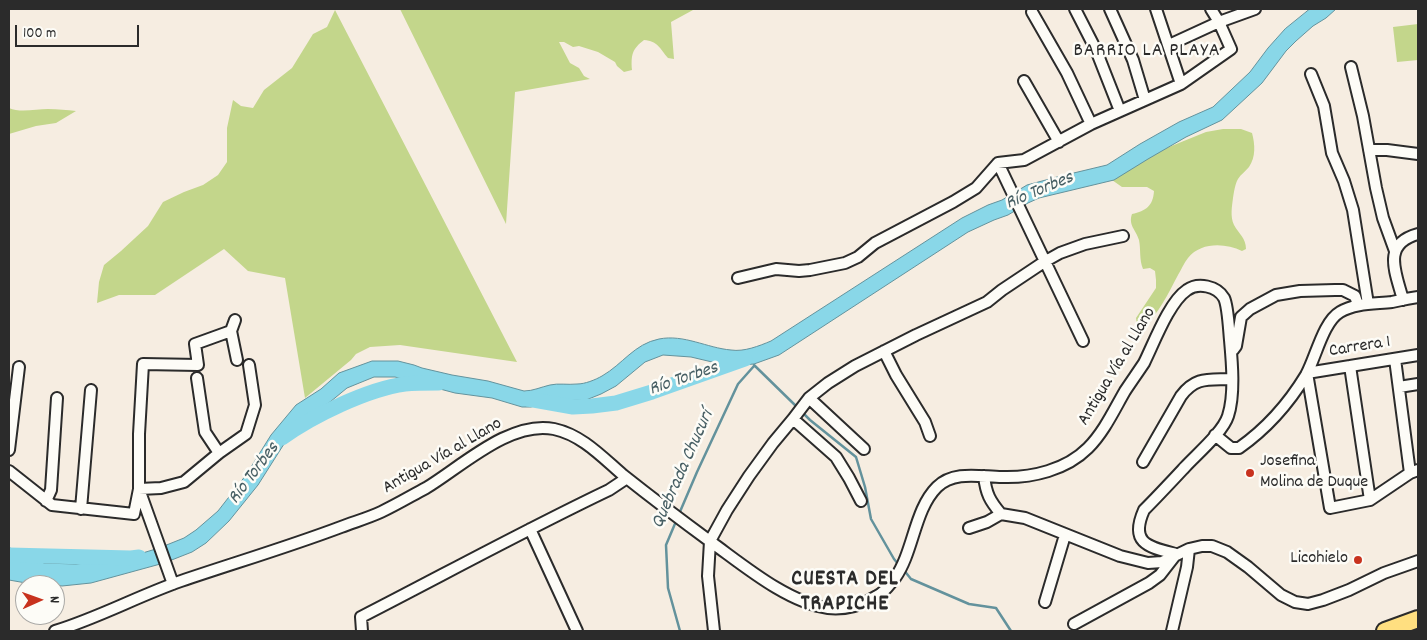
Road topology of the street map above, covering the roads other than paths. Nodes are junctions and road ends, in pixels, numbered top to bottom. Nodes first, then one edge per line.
1 (1075, 9) edge
2 (1110, 9) edge
3 (1156, 9) edge
4 (1211, 9) edge
5 (1255, 9) edge
6 (1032, 12) dead end
7 (1219, 22) junction
8 (1169, 45) junction
9 (1351, 67) dead end
10 (1311, 74) dead end
11 (1024, 81) dead end
12 (1181, 84) junction
13 (1145, 100) junction
14 (1120, 111) junction
15 (1091, 124) junction
16 (1059, 142) junction
17 (1369, 150) junction
18 (1418, 154) edge
19 (998, 163) junction
20 (1418, 234) edge
21 (1123, 236) dead end
22 (1395, 250) junction
23 (1044, 262) junction
24 (738, 278) dead end
25 (1418, 296) edge
26 (1404, 300) junction
27 (1363, 305) junction
28 (235, 320) dead end
29 (231, 331) junction
30 (1083, 341) dead end
31 (884, 351) junction
32 (1231, 353) junction
33 (1418, 355) edge
34 (1395, 359) junction
35 (237, 360) dead end
36 (249, 365) dead end
37 (1350, 366) junction
38 (19, 367) dead end
39 (1307, 373) junction
40 (197, 378) dead end
41 (1231, 379) junction
42 (1418, 384) edge
43 (1399, 387) junction
44 (91, 390) dead end
45 (57, 398) dead end
46 (809, 398) junction
47 (793, 419) junction
48 (1215, 435) junction
49 (930, 436) dead end
50 (864, 448) dead end
51 (9, 450) edge
52 (219, 453) junction
53 (1143, 462) dead end
54 (9, 471) edge
55 (1414, 471) edge
56 (984, 476) junction
57 (627, 478) junction
58 (139, 489) junction
59 (1370, 500) junction
60 (46, 501) junction
61 (860, 501) dead end
62 (81, 509) junction
63 (1001, 514) junction
64 (969, 528) dead end
65 (530, 529) junction
66 (1065, 535) junction
67 (710, 541) junction
68 (1189, 549) junction
69 (1176, 554) junction
70 (1418, 561) edge
71 (173, 584) junction
72 (1045, 602) dead end
73 (1418, 620) edge
74 (1074, 624) dead end
75 (1418, 627) edge
76 (54, 631) edge
77 (362, 631) edge
78 (578, 631) edge
79 (714, 631) edge
80 (1172, 631) edge
81 (1385, 631) edge
82 (1408, 631) edge

1 - 14 street
2 - 13 street
3 - 8 street
4 - 7 street
5 - 7 street
6 - 15 street
7 - 8 street
7 - 12 street
8 - 12 street
9 - 17 street
10 - 27 street
11 - 16 street
12 - 13 street
13 - 14 street
14 - 15 street
15 - 16 street
16 - 19 street
17 - 18 street
17 - 22 street
19 - 23 street
19 - 24 street
20 - 22 street
21 - 23 street
22 - 26 street
23 - 30 street
23 - 31 street
25 - 26 street
26 - 27 street
27 - 32 street
27 - 39 street
28 - 29 street
29 - 35 street
29 - 58 street
31 - 46 street
31 - 49 street
32 - 41 street, Antigua Vía al Llano
32 - 56 street, Antigua Vía al Llano
33 - 34 street, Carrera 1
34 - 37 street, Carrera 1
34 - 43 street
36 - 52 street
37 - 39 street, Carrera 1
37 - 59 street
38 - 51 street
39 - 48 street
39 - 59 street
40 - 52 street
41 - 48 street, Antigua Vía al Llano
41 - 53 street
42 - 43 street
43 - 55 street
44 - 62 street
45 - 60 street
46 - 47 street
46 - 50 street
47 - 61 street
47 - 67 street
48 - 69 street, Antigua Vía al Llano
52 - 58 street
54 - 60 street
55 - 59 street
56 - 63 street
56 - 67 street, Antigua Vía al Llano
57 - 65 street
57 - 67 street, Antigua Vía al Llano
57 - 71 street, Antigua Vía al Llano
58 - 62 street
58 - 71 street
60 - 62 street
63 - 64 street
63 - 66 street
65 - 77 street
65 - 78 street
66 - 69 street
66 - 72 street
67 - 79 street
68 - 69 street
68 - 70 street
68 - 80 street
69 - 74 street
71 - 76 street, Antigua Vía al Llano
73 - 81 highway
75 - 82 highway

